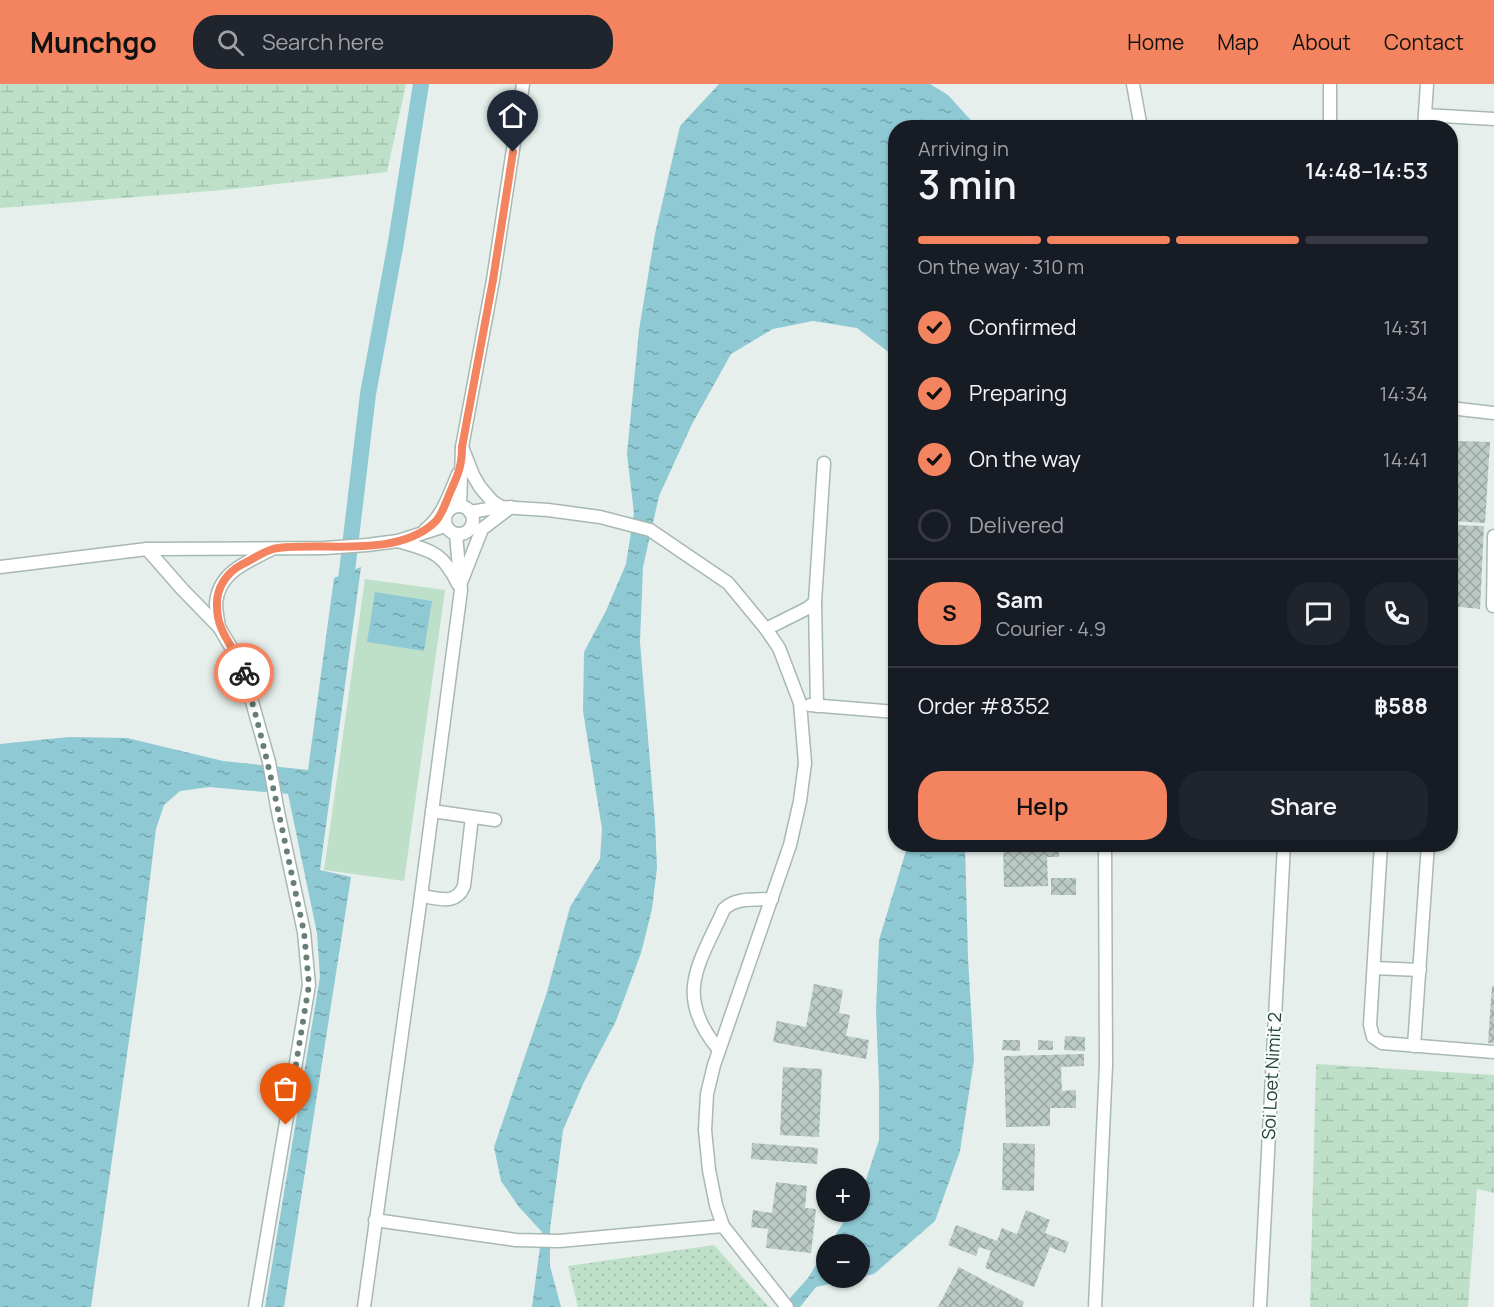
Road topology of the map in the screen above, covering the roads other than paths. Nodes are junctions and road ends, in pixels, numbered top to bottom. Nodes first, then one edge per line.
1 (1133, 84) edge
2 (1330, 84) edge
3 (1427, 84) edge
4 (524, 85) edge
5 (1494, 119) edge
6 (1140, 120) edge
7 (1330, 120) edge
8 (1425, 120) edge
9 (1458, 120) edge
10 (1458, 409) edge
11 (1494, 413) edge
12 (462, 447) junction
13 (824, 463) dead end
14 (462, 467) junction
15 (506, 507) junction
16 (465, 509) junction
17 (451, 530) junction
18 (1494, 536) edge
19 (403, 540) junction
20 (276, 548) junction
21 (147, 549) junction
22 (0, 567) edge
23 (461, 588) junction
24 (815, 602) junction
25 (1493, 606) edge
26 (219, 627) junction
27 (766, 629) junction
28 (800, 703) junction
29 (817, 706) junction
30 (888, 711) edge
31 (432, 811) junction
32 (472, 817) junction
33 (495, 820) dead end
34 (1105, 852) edge
35 (1284, 852) edge
36 (1381, 852) edge
37 (1427, 852) edge
38 (421, 896) junction
39 (772, 899) junction
40 (1374, 968) junction
41 (1420, 970) junction
42 (1414, 1046) junction
43 (719, 1050) junction
44 (1494, 1052) edge
45 (375, 1220) junction
46 (723, 1226) junction
47 (255, 1307) edge
48 (364, 1307) edge
49 (787, 1307) edge
50 (1095, 1307) edge
51 (1260, 1307) edge

1 - 6 street
2 - 7 street
3 - 8 street
4 - 12 street
5 - 9 street
10 - 11 street
12 - 14 street
12 - 15 street
13 - 24 street
14 - 16 street
14 - 19 street
15 - 16 street
15 - 23 street
15 - 27 street
16 - 17 street
16 - 17 street
17 - 19 street
17 - 23 street
18 - 25 street
19 - 20 street
19 - 23 street
20 - 21 street
20 - 26 street
21 - 22 street
21 - 26 street
23 - 31 street
24 - 27 street
24 - 29 street
26 - 47 street
27 - 28 street
28 - 29 street
28 - 39 street
29 - 30 street
31 - 32 street
31 - 38 street
32 - 33 street
32 - 38 street
34 - 50 street
35 - 51 street, Soi Loet Nimit 2
36 - 40 street
37 - 41 street
38 - 45 street
39 - 43 street
39 - 43 street
40 - 41 street
40 - 42 street
41 - 42 street
42 - 44 street
43 - 46 street
45 - 46 street
45 - 48 street
46 - 49 street

